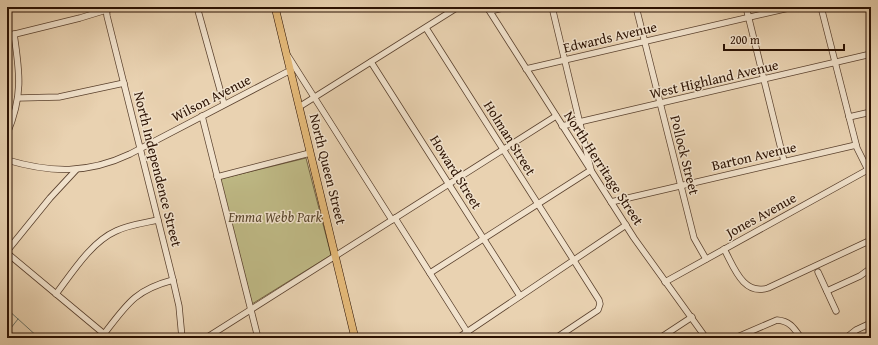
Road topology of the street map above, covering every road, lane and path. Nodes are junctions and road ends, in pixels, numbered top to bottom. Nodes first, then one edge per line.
1 (116, 7) edge
2 (197, 7) edge
3 (274, 7) edge
4 (458, 7) edge
5 (508, 7) edge
6 (552, 7) edge
7 (636, 7) edge
8 (746, 7) edge
9 (793, 7) edge
10 (821, 7) edge
11 (106, 8) edge
12 (488, 9) edge
13 (749, 17) junction
14 (426, 28) junction
15 (14, 34) junction
16 (7, 36) edge
17 (645, 41) junction
18 (287, 54) junction
19 (871, 54) edge
20 (565, 60) junction
21 (371, 62) junction
22 (835, 63) junction
23 (526, 69) junction
24 (287, 72) dead end
25 (764, 79) junction
26 (124, 83) junction
27 (18, 98) junction
28 (315, 98) junction
29 (660, 103) junction
30 (224, 104) junction
31 (299, 107) junction
32 (871, 112) edge
33 (202, 116) junction
34 (556, 116) junction
35 (849, 117) junction
36 (580, 122) junction
37 (562, 126) junction
38 (7, 134) edge
39 (856, 145) junction
40 (140, 148) junction
41 (504, 150) junction
42 (310, 153) junction
43 (7, 160) edge
44 (784, 161) junction
45 (870, 169) edge
46 (76, 170) junction
47 (591, 170) junction
48 (218, 177) junction
49 (449, 184) junction
50 (681, 185) junction
51 (611, 202) junction
52 (538, 204) junction
53 (393, 219) junction
54 (158, 220) junction
55 (626, 225) junction
56 (484, 239) junction
57 (871, 240) edge
58 (724, 249) junction
59 (7, 252) edge
60 (335, 257) junction
61 (706, 259) junction
62 (573, 260) junction
63 (871, 268) edge
64 (818, 272) dead end
65 (430, 273) junction
66 (173, 280) junction
67 (665, 282) junction
68 (827, 291) junction
69 (56, 294) junction
70 (520, 296) junction
71 (250, 309) junction
72 (836, 311) dead end
73 (692, 317) junction
74 (871, 323) edge
75 (467, 332) junction
76 (104, 334) junction
77 (109, 338) edge
78 (182, 338) edge
79 (206, 338) edge
80 (258, 338) edge
81 (355, 338) edge
82 (458, 338) edge
83 (471, 338) edge
84 (556, 338) edge
85 (660, 338) edge
86 (706, 338) edge
87 (735, 338) edge
88 (801, 338) edge
89 (846, 338) edge

1 - 11 street
2 - 30 street
3 - 18 main road, North Queen Street
4 - 14 street
5 - 12 street
6 - 20 street
7 - 17 street, Pollock Street
8 - 13 street
9 - 13 street, Edwards Avenue
10 - 22 street
11 - 15 street
11 - 26 street, North Independence Street
12 - 23 street, North Herritage Street
13 - 17 street, Edwards Avenue
13 - 25 street
14 - 21 street
14 - 41 street, Holman Street
15 - 16 street
15 - 27 street
17 - 20 street, Edwards Avenue
17 - 29 street, Pollock Street
18 - 28 street
18 - 31 main road, North Queen Street
19 - 22 street, West Highland Avenue
20 - 23 street, Edwards Avenue
20 - 36 street
21 - 28 street
21 - 49 street, Howard Street
22 - 25 street, West Highland Avenue
22 - 35 street
23 - 34 street, North Herritage Street
24 - 30 street, Wilson Avenue
25 - 29 street, West Highland Avenue
25 - 44 street
26 - 27 street
26 - 40 street, North Independence Street
27 - 38 street
28 - 31 street
28 - 53 street
29 - 36 street, West Highland Avenue
29 - 50 street, Pollock Street
30 - 33 street, Wilson Avenue
31 - 42 main road, North Queen Street
32 - 35 street
33 - 40 street, Wilson Avenue
33 - 48 street
34 - 37 street, North Herritage Street
34 - 41 street
35 - 39 street
36 - 37 street, West Highland Avenue
36 - 47 street
37 - 47 street, North Herritage Street
39 - 44 street, Barton Avenue
39 - 45 street
40 - 46 street, Wilson Avenue
40 - 54 street, North Independence Street
41 - 49 street
41 - 52 street, Holman Street
42 - 48 street
42 - 60 main road, North Queen Street
43 - 46 street, Wilson Avenue
44 - 50 street, Barton Avenue
45 - 58 street, Jones Avenue
46 - 59 street
47 - 51 street, North Herritage Street
47 - 52 street
48 - 71 street
49 - 53 street
49 - 56 street, Howard Street
50 - 51 street, Barton Avenue
50 - 61 street, Pollock Street
51 - 55 street, North Herritage Street
52 - 56 street
52 - 62 street, Holman Street
53 - 60 street
53 - 65 street
54 - 66 street, North Independence Street
54 - 69 street
55 - 62 street
55 - 67 street, North Herritage Street
56 - 65 street
56 - 70 street, Howard Street
57 - 58 street
58 - 61 street, Jones Avenue
59 - 69 street
60 - 71 street
60 - 81 main road, North Queen Street
61 - 67 street, Jones Avenue
62 - 70 street
62 - 84 street, Holman Street
63 - 68 street
64 - 68 street
65 - 75 street
66 - 76 street
66 - 78 street, North Independence Street
67 - 73 street, North Herritage Street
68 - 72 street
69 - 76 street
70 - 75 street
71 - 79 street
71 - 80 street
73 - 85 street
73 - 86 street, North Herritage Street
74 - 89 street
75 - 82 street
75 - 83 street
76 - 77 street
87 - 88 street

